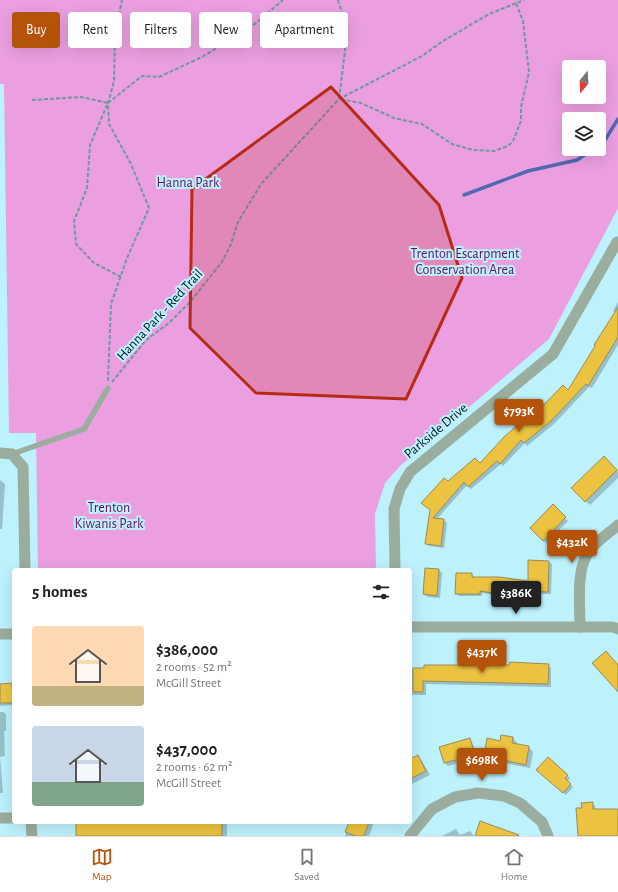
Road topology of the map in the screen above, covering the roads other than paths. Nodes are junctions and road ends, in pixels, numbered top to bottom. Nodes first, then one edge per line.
1 (617, 242) edge
2 (108, 388) road end
3 (0, 453) edge
4 (12, 454) junction
5 (618, 525) edge
6 (25, 568) edge
7 (395, 568) edge
8 (412, 627) edge
9 (580, 627) junction
10 (618, 629) edge
11 (0, 634) edge
12 (12, 634) edge
13 (0, 818) edge
14 (12, 818) edge
15 (31, 824) edge
16 (32, 836) edge
17 (410, 836) edge
18 (548, 836) edge

1 - 7 street, Parkside Drive
2 - 4 lane
3 - 4 street
4 - 6 street
5 - 9 street
8 - 9 street
9 - 10 street
11 - 12 street
13 - 14 street
15 - 16 street
17 - 18 street

